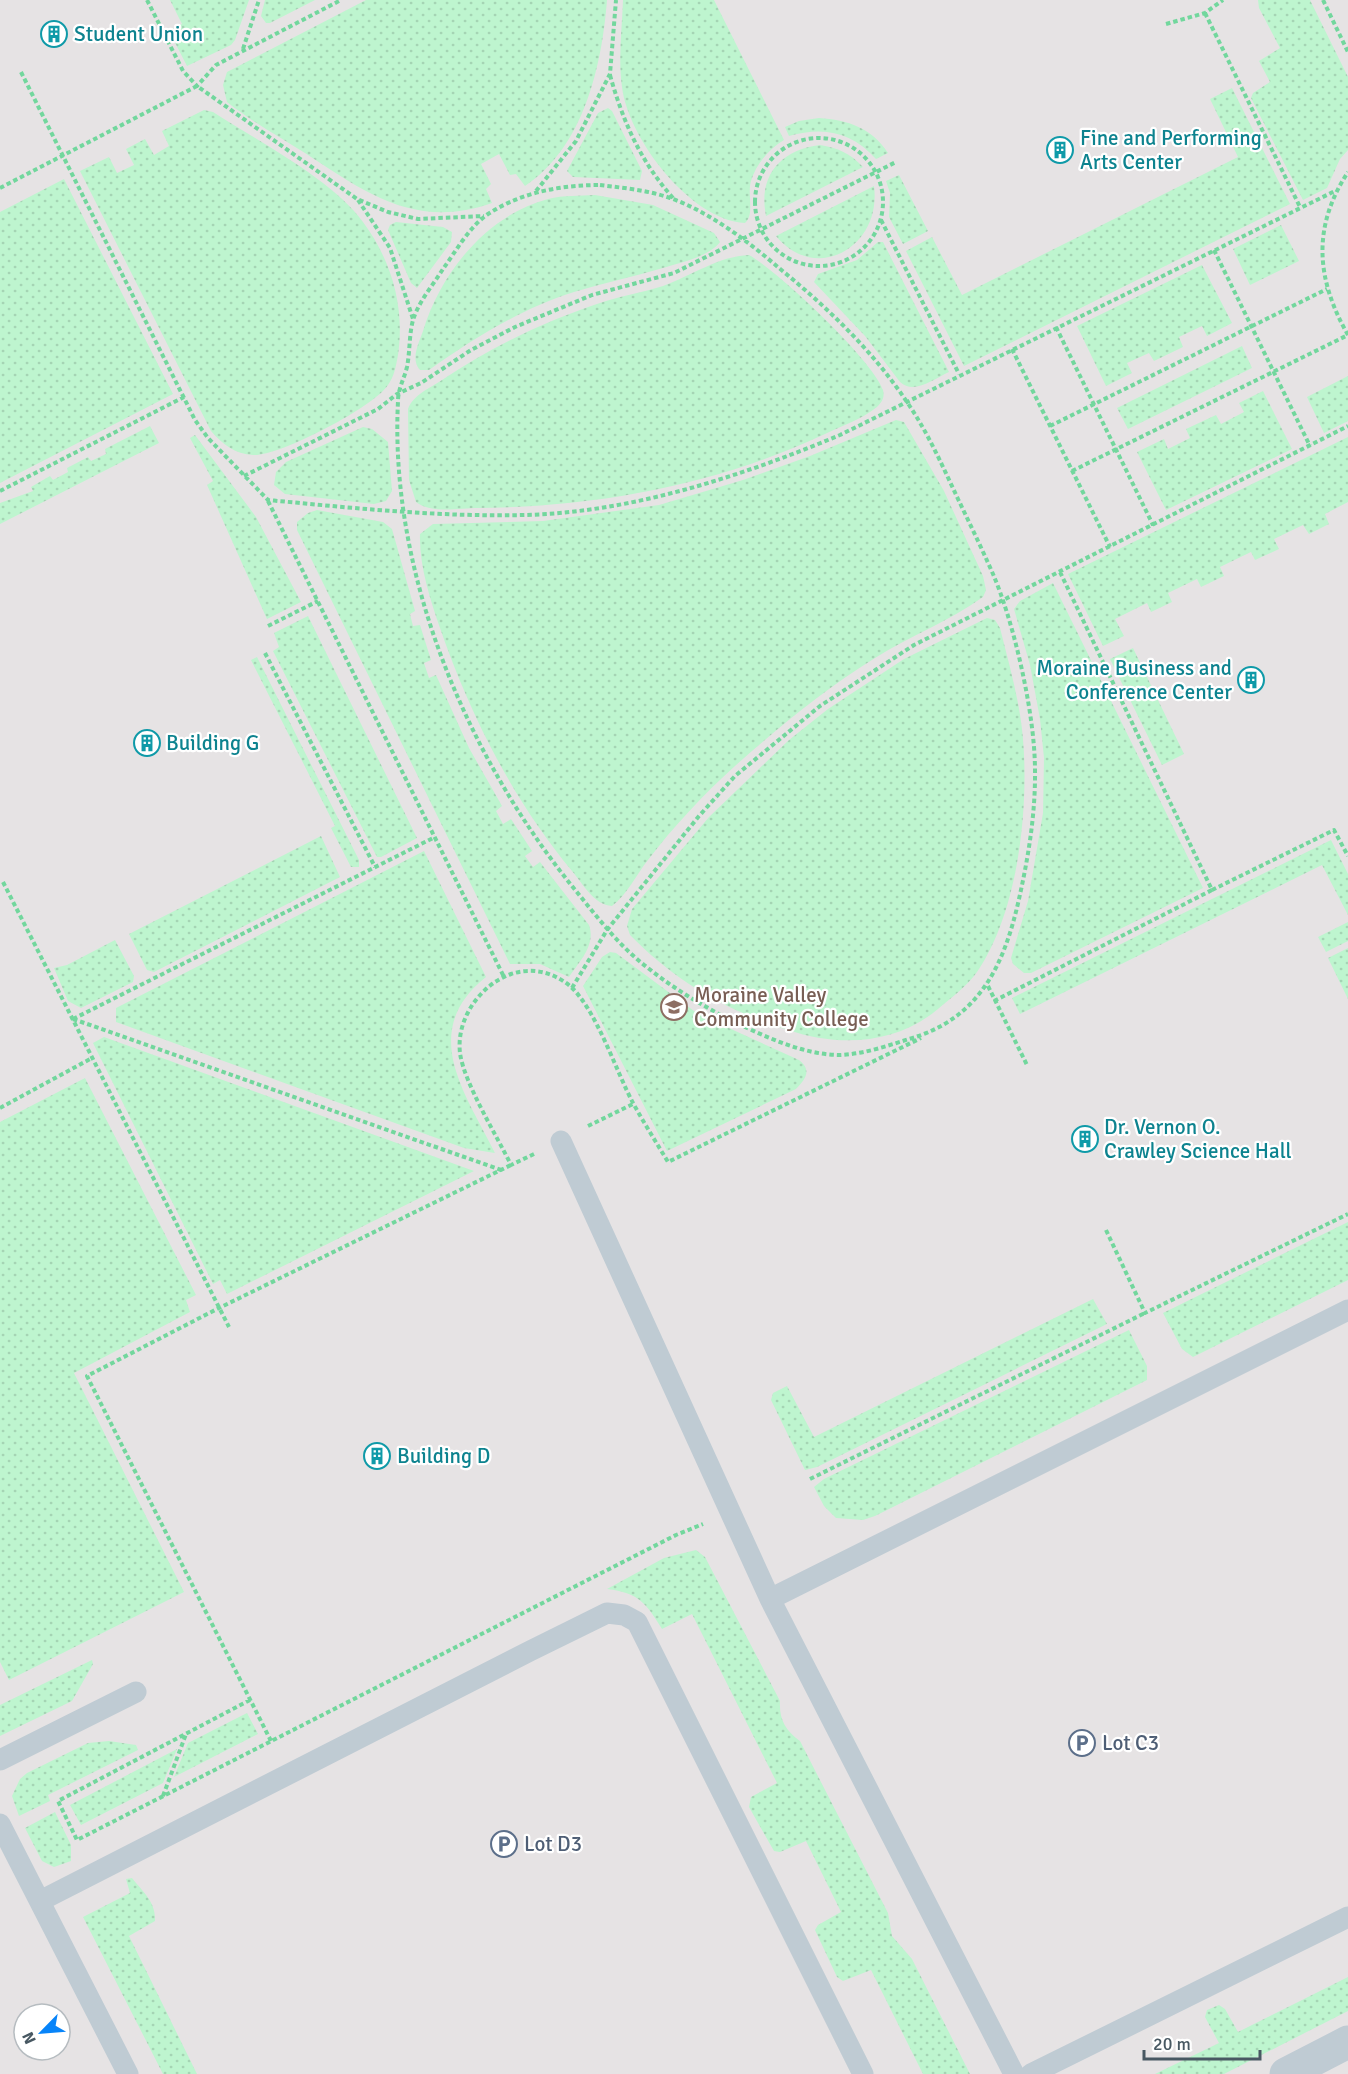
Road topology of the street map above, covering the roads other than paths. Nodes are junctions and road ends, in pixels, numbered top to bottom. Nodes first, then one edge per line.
1 (561, 1141) road end
2 (1348, 1310) edge
3 (770, 1599) junction
4 (136, 1692) dead end
5 (0, 1760) edge
6 (0, 1824) edge
7 (40, 1901) junction
8 (1348, 1917) edge
9 (1348, 2042) edge
10 (128, 2074) edge
11 (863, 2074) edge
12 (1014, 2074) edge
13 (1031, 2074) edge
14 (1286, 2074) edge

1 - 3 lane
2 - 3 lane
3 - 12 lane
4 - 5 lane
6 - 7 lane
7 - 10 lane
7 - 11 lane
8 - 13 lane
9 - 14 street

